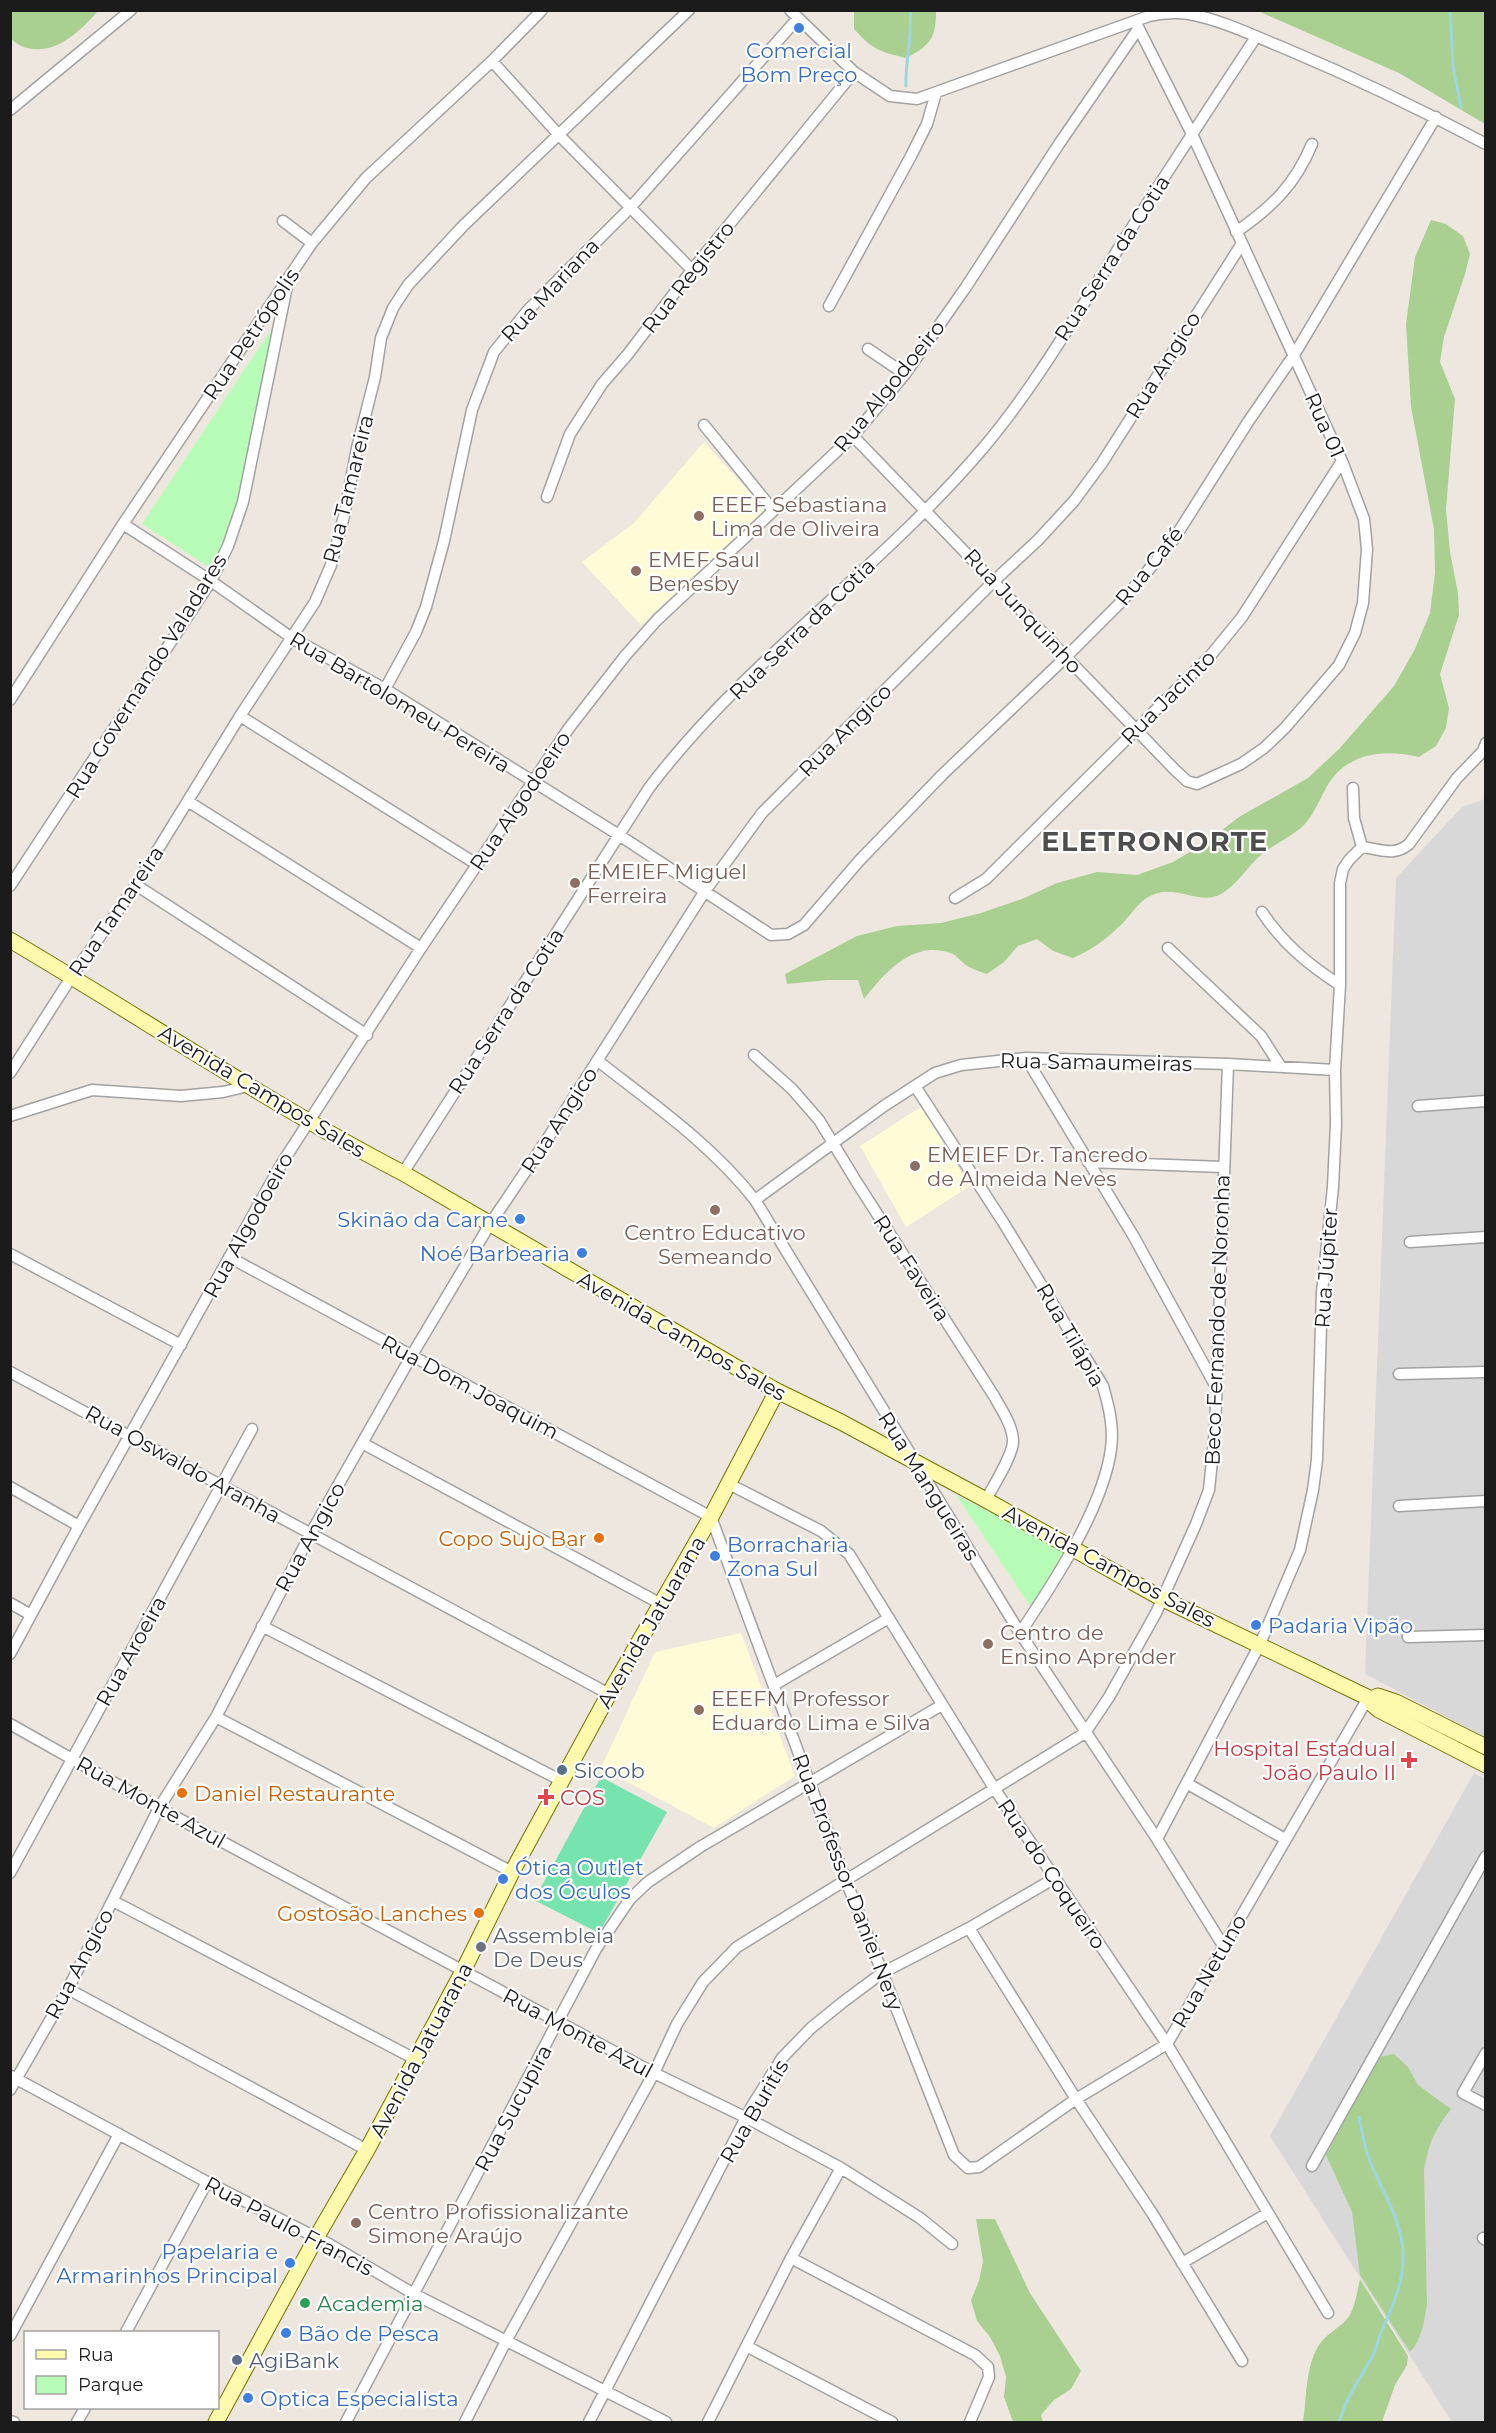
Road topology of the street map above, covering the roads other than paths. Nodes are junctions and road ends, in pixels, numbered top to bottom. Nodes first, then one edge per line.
1 (132, 10) edge
2 (542, 10) edge
3 (689, 10) edge
4 (1148, 13) edge
5 (794, 14) edge
6 (1137, 25) junction
7 (1256, 37) junction
8 (492, 61) junction
9 (854, 72) junction
10 (936, 93) junction
11 (10, 110) edge
12 (1436, 117) junction
13 (1192, 134) junction
14 (559, 135) junction
15 (1312, 144) dead end
16 (1485, 144) edge
17 (630, 208) junction
18 (283, 221) dead end
19 (1236, 232) junction
20 (312, 243) junction
21 (1241, 245) junction
22 (692, 270) junction
23 (289, 276) junction
24 (829, 306) dead end
25 (868, 349) dead end
26 (1294, 355) junction
27 (905, 374) junction
28 (704, 425) dead end
29 (853, 436) junction
30 (1342, 461) junction
31 (548, 497) dead end
32 (773, 510) junction
33 (926, 510) junction
34 (123, 524) junction
35 (211, 581) junction
36 (994, 581) junction
37 (292, 638) junction
38 (1065, 658) junction
39 (385, 689) junction
40 (10, 700) edge
41 (240, 716) junction
42 (1137, 729) junction
43 (1485, 749) edge
44 (532, 782) junction
45 (1194, 784) joint
46 (1353, 788) dead end
47 (189, 802) junction
48 (619, 835) junction
49 (1362, 847) junction
50 (478, 865) junction
51 (136, 885) junction
52 (10, 886) edge
53 (705, 891) junction
54 (955, 898) dead end
55 (1262, 912) dead end
56 (771, 934) joint
57 (10, 939) edge
58 (421, 948) junction
59 (1168, 948) dead end
60 (72, 976) junction
61 (1340, 985) junction
62 (367, 1035) junction
63 (754, 1055) dead end
64 (1026, 1058) junction
65 (598, 1061) junction
66 (1228, 1064) junction
67 (1281, 1067) junction
68 (1335, 1070) junction
69 (10, 1073) edge
70 (248, 1086) junction
71 (915, 1086) junction
72 (1485, 1101) edge
73 (1418, 1106) dead end
74 (10, 1116) edge
75 (308, 1120) junction
76 (833, 1142) junction
77 (1088, 1162) junction
78 (1223, 1167) junction
79 (403, 1173) junction
80 (755, 1200) junction
81 (490, 1224) junction
82 (1485, 1237) edge
83 (1410, 1242) dead end
84 (10, 1254) edge
85 (229, 1257) junction
86 (181, 1345) junction
87 (412, 1355) junction
88 (10, 1372) edge
89 (1485, 1372) edge
90 (1399, 1374) dead end
91 (1217, 1388) junction
92 (777, 1391) junction
93 (252, 1429) dead end
94 (131, 1436) junction
95 (362, 1443) junction
96 (914, 1462) junction
97 (729, 1484) junction
98 (10, 1487) edge
99 (222, 1487) junction
100 (986, 1500) junction
101 (1485, 1501) edge
102 (1399, 1506) dead end
103 (711, 1517) junction
104 (79, 1526) junction
105 (311, 1533) junction
106 (1072, 1549) junction
107 (1161, 1598) junction
108 (10, 1604) edge
109 (661, 1604) junction
110 (31, 1615) junction
111 (889, 1618) junction
112 (262, 1626) junction
113 (1020, 1633) junction
114 (1485, 1635) edge
115 (1408, 1637) dead end
116 (1260, 1644) junction
117 (10, 1654) edge
118 (774, 1685) junction
119 (609, 1694) junction
120 (1369, 1698) junction
121 (942, 1705) junction
122 (216, 1717) junction
123 (10, 1724) edge
124 (1085, 1733) junction
125 (1485, 1747) edge
126 (73, 1758) junction
127 (1485, 1765) edge
128 (562, 1781) junction
129 (810, 1781) junction
130 (1188, 1784) junction
131 (994, 1788) junction
132 (159, 1808) junction
133 (1157, 1839) junction
134 (1285, 1839) junction
135 (1485, 1856) edge
136 (512, 1872) junction
137 (10, 1873) edge
138 (845, 1878) junction
139 (1055, 1878) junction
140 (113, 1901) junction
141 (969, 1928) junction
142 (1224, 1947) junction
143 (463, 1971) junction
144 (882, 1973) junction
145 (68, 1989) junction
146 (558, 2022) junction
147 (1167, 2044) junction
148 (1485, 2053) edge
149 (415, 2059) junction
150 (654, 2073) junction
151 (14, 2077) edge
152 (10, 2090) edge
153 (1076, 2099) junction
154 (1485, 2105) edge
155 (747, 2118) junction
156 (119, 2134) junction
157 (367, 2150) junction
158 (1312, 2166) dead end
159 (841, 2168) junction
160 (973, 2169) joint
161 (207, 2182) junction
162 (1268, 2213) junction
163 (316, 2238) junction
164 (952, 2244) dead end
165 (791, 2258) junction
166 (1182, 2263) junction
167 (414, 2294) junction
168 (1328, 2313) dead end
169 (127, 2331) edge
170 (10, 2336) edge
171 (506, 2341) junction
172 (747, 2347) junction
173 (1242, 2361) dead end
174 (605, 2391) junction
175 (85, 2409) edge
176 (77, 2422) edge
177 (216, 2422) edge
178 (346, 2422) edge
179 (465, 2422) edge
180 (589, 2422) edge
181 (666, 2422) edge
182 (708, 2422) edge
183 (892, 2422) edge
184 (970, 2422) edge

1 - 11 street
2 - 8 street, Rua Petrópolis
3 - 14 street, Rua Tamareira
4 - 6 street
4 - 7 street
5 - 9 street
5 - 17 street, Rua Mariana
6 - 10 street
6 - 13 street, Rua 01
6 - 27 street, Rua Algodoeiro
7 - 12 street
7 - 13 street, Rua Serra da Cotia
8 - 14 street
8 - 20 street, Rua Petrópolis
9 - 10 street
9 - 22 street, Rua Registro
10 - 24 street
12 - 16 street
12 - 26 street, Rua Café
13 - 19 street, Rua 01
13 - 33 street, Rua Serra da Cotia
14 - 17 street
14 - 37 street, Rua Tamareira
15 - 19 street
17 - 22 street
17 - 39 street, Rua Mariana
18 - 20 street
19 - 21 street, Rua 01
20 - 23 street, Rua Petrópolis
21 - 26 street, Rua 01
21 - 36 street, Rua Angico
22 - 31 street, Rua Registro
23 - 34 street, Rua Petrópolis
23 - 35 street, Rua Governando Valadares
25 - 27 street
26 - 30 street, Rua 01
26 - 38 street, Rua Café
27 - 29 street, Rua Algodoeiro
28 - 32 street
29 - 32 street, Rua Algodoeiro
29 - 33 street, Rua Junquinho
30 - 42 street, Rua Jacinto
30 - 45 street, Rua 01
32 - 44 street, Rua Algodoeiro
33 - 36 street, Rua Junquinho
33 - 48 street, Rua Serra da Cotia
34 - 35 street, Rua Bartolomeu Pereira
34 - 40 street, Rua Petrópolis
35 - 37 street, Rua Bartolomeu Pereira
35 - 52 street, Rua Governando Valadares
36 - 38 street, Rua Junquinho
36 - 53 street, Rua Angico
37 - 39 street, Rua Bartolomeu Pereira
37 - 41 street, Rua Tamareira
38 - 42 street, Rua Junquinho
38 - 56 street, Rua Café
39 - 44 street, Rua Bartolomeu Pereira
41 - 47 street, Rua Tamareira
41 - 50 street
42 - 45 street, Rua Junquinho
42 - 54 street, Rua Jacinto
43 - 49 street
44 - 48 street, Rua Bartolomeu Pereira
44 - 50 street, Rua Algodoeiro
46 - 49 street
47 - 51 street, Rua Tamareira
47 - 58 street
48 - 53 street, Rua Bartolomeu Pereira
48 - 79 street, Rua Serra da Cotia
49 - 61 street, Rua Júpiter
50 - 58 street, Rua Algodoeiro
51 - 60 street, Rua Tamareira
51 - 62 street
53 - 56 street, Rua Bartolomeu Pereira
53 - 65 street, Rua Angico
55 - 61 street
57 - 60 street, Avenida Campos Sales
58 - 62 street, Rua Algodoeiro
59 - 67 street
60 - 69 street, Rua Tamareira
60 - 70 street, Avenida Campos Sales
61 - 68 street, Rua Júpiter
62 - 75 street, Rua Algodoeiro
63 - 76 street, Rua Faveira
64 - 66 street, Rua Samaumeiras
64 - 71 street, Rua Samaumeiras
64 - 77 street
65 - 80 street, Rua Mangueiras
65 - 81 street, Rua Angico
66 - 67 street, Rua Samaumeiras
66 - 78 street, Beco Fernando de Noronha
67 - 68 street, Rua Samaumeiras
68 - 116 street, Rua Júpiter
70 - 74 street
70 - 75 street, Avenida Campos Sales
71 - 76 street, Rua Samaumeiras
71 - 106 street, Rua Tilápia
72 - 73 street
75 - 79 street, Avenida Campos Sales
75 - 85 street, Rua Algodoeiro
76 - 80 street, Rua Samaumeiras
76 - 100 street, Rua Faveira
77 - 78 street
77 - 91 street
78 - 91 street, Beco Fernando de Noronha
79 - 81 street, Avenida Campos Sales
80 - 96 street, Rua Mangueiras
81 - 87 street, Rua Angico
81 - 92 street, Avenida Campos Sales
82 - 83 street
84 - 86 street
85 - 86 street, Rua Algodoeiro
85 - 87 street, Rua Dom Joaquim
86 - 94 street, Rua Algodoeiro
87 - 95 street, Rua Angico
87 - 103 street, Rua Dom Joaquim
88 - 94 street, Rua Oswaldo Aranha
89 - 90 street
91 - 107 street, Beco Fernando de Noronha
92 - 96 street, Avenida Campos Sales
92 - 97 street, Avenida Jatuarana
93 - 99 street, Rua Aroeira
94 - 99 street, Rua Oswaldo Aranha
94 - 104 street, Rua Algodoeiro
95 - 105 street, Rua Angico
95 - 109 street
96 - 100 street, Avenida Campos Sales
96 - 113 street, Rua Mangueiras
97 - 103 street, Avenida Jatuarana
97 - 111 street, Rua do Coqueiro
98 - 104 street
99 - 105 street, Rua Oswaldo Aranha
99 - 126 street, Rua Aroeira
100 - 106 street, Avenida Campos Sales
101 - 102 street
103 - 109 street, Avenida Jatuarana
103 - 118 street, Rua Professor Daniel Nery
104 - 110 street, Rua Algodoeiro
105 - 112 street, Rua Angico
105 - 119 street, Rua Oswaldo Aranha
106 - 107 street, Avenida Campos Sales
106 - 113 street, Rua Tilápia
107 - 116 street, Avenida Campos Sales
107 - 124 street, Beco Fernando de Noronha
108 - 110 street
109 - 119 street, Avenida Jatuarana
110 - 117 street, Rua Algodoeiro
111 - 118 street
111 - 121 street, Rua do Coqueiro
112 - 122 street, Rua Angico
112 - 128 street
113 - 124 street, Rua Mangueiras
114 - 115 street
116 - 120 street, Avenida Campos Sales
116 - 130 street, Rua Júpiter
118 - 129 street, Rua Professor Daniel Nery
119 - 128 street, Avenida Jatuarana
120 - 125 street, Avenida Campos Sales
120 - 127 street, Avenida Campos Sales
120 - 134 street, Rua Netuno
121 - 129 street, Rua Sucupira
121 - 131 street, Rua do Coqueiro
122 - 132 street, Rua Angico
122 - 136 street
123 - 126 street, Rua Monte Azul
124 - 131 street, Beco Fernando de Noronha
124 - 133 street, Rua Mangueiras
126 - 132 street, Rua Monte Azul
126 - 137 street, Rua Aroeira
128 - 136 street, Avenida Jatuarana
129 - 138 street, Rua Professor Daniel Nery
129 - 146 street, Rua Sucupira
130 - 133 street, Rua Júpiter
130 - 134 street
131 - 138 street, Beco Fernando de Noronha
131 - 139 street, Rua do Coqueiro
132 - 140 street, Rua Angico
132 - 143 street, Rua Monte Azul
133 - 142 street, Rua Mangueiras
134 - 142 street, Rua Netuno
135 - 158 street
136 - 143 street, Avenida Jatuarana
138 - 144 street, Rua Professor Daniel Nery
138 - 150 street, Beco Fernando de Noronha
139 - 141 street, Rua Buritís
139 - 147 street, Rua do Coqueiro
140 - 145 street, Rua Angico
140 - 149 street
141 - 144 street, Rua Buritís
141 - 153 street
142 - 147 street, Rua Netuno
143 - 146 street, Rua Monte Azul
143 - 149 street, Avenida Jatuarana
144 - 155 street, Rua Buritís
144 - 160 street, Rua Professor Daniel Nery
145 - 151 street, Rua Angico
145 - 157 street
146 - 150 street, Rua Monte Azul
146 - 167 street, Rua Sucupira
147 - 153 street, Rua Netuno
147 - 162 street, Rua do Coqueiro
148 - 154 street
149 - 157 street, Avenida Jatuarana
150 - 155 street, Rua Monte Azul
150 - 171 street, Beco Fernando de Noronha
151 - 152 street, Rua Angico
151 - 156 street, Rua Paulo Francis
153 - 160 street, Rua Netuno
153 - 166 street
155 - 159 street, Rua Monte Azul
155 - 174 street, Rua Buritís
156 - 161 street, Rua Paulo Francis
156 - 170 street
157 - 163 street, Avenida Jatuarana
159 - 164 street, Rua Monte Azul
159 - 165 street
161 - 163 street, Rua Paulo Francis
161 - 169 street
162 - 166 street
162 - 168 street, Rua do Coqueiro
163 - 167 street, Rua Paulo Francis
163 - 177 street, Avenida Jatuarana
165 - 172 street
165 - 184 street
166 - 173 street
167 - 171 street, Rua Paulo Francis
167 - 178 street, Rua Sucupira
171 - 174 street, Rua Paulo Francis
171 - 179 street, Beco Fernando de Noronha
172 - 182 street
172 - 183 street
174 - 180 street, Rua Buritís
174 - 181 street, Rua Paulo Francis
175 - 176 street

